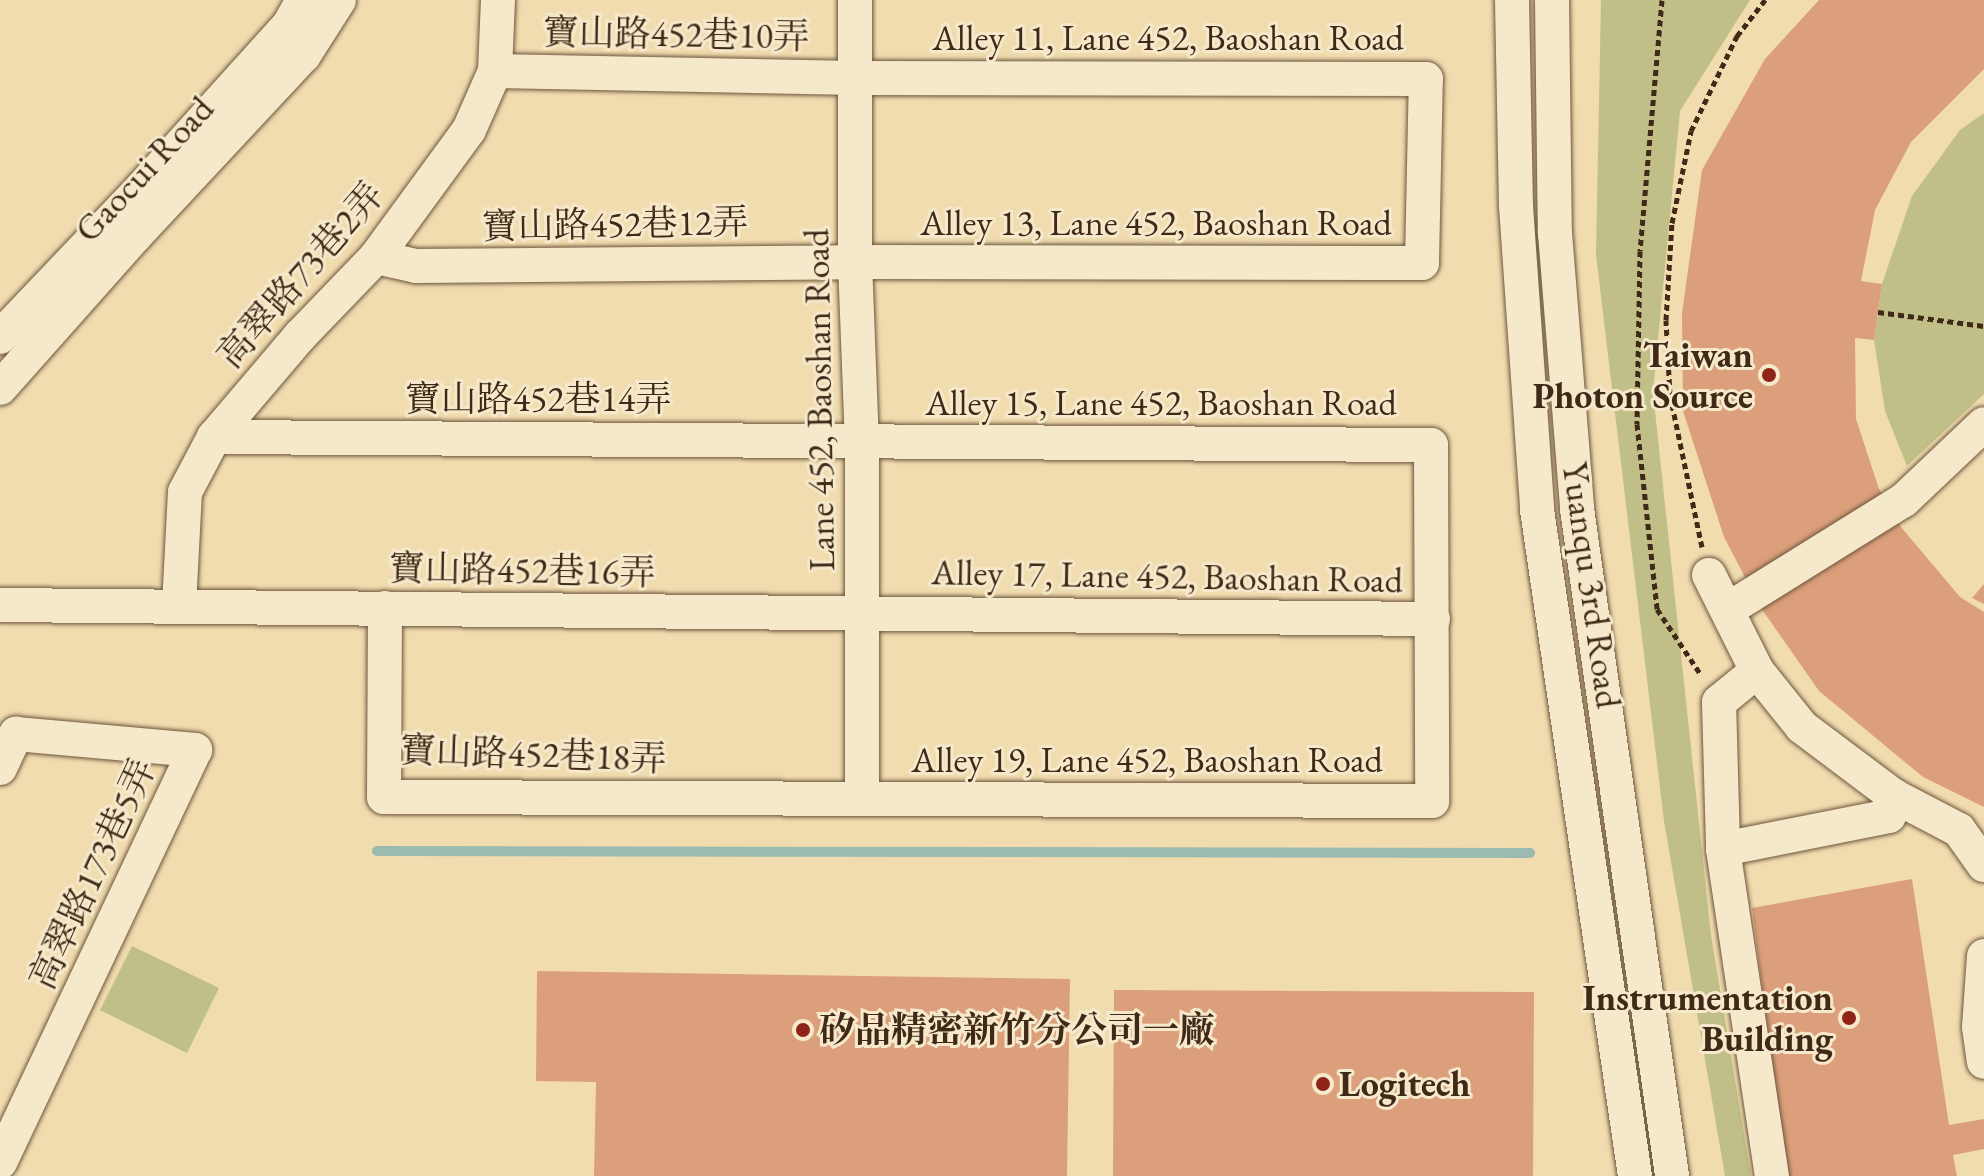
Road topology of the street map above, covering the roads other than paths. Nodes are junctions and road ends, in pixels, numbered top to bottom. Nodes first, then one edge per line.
1 (303, 0) edge
2 (339, 0) edge
3 (498, 0) edge
4 (855, 0) edge
5 (1512, 0) edge
6 (1552, 0) edge
7 (495, 71) junction
8 (856, 78) junction
9 (1424, 181) joint
10 (376, 257) junction
11 (855, 262) junction
12 (0, 337) edge
13 (0, 388) edge
14 (1984, 424) edge
15 (214, 437) junction
16 (862, 441) junction
17 (1709, 575) road end
18 (1737, 603) junction
19 (0, 605) edge
20 (179, 606) junction
21 (385, 608) junction
22 (863, 613) junction
23 (1433, 619) junction
24 (1757, 671) junction
25 (0, 768) edge
26 (1894, 796) junction
27 (862, 799) junction
28 (1432, 801) joint
29 (1723, 849) junction
30 (1984, 865) edge
31 (1984, 956) edge
32 (1984, 1062) edge
33 (0, 1162) edge
34 (1635, 1176) edge
35 (1672, 1176) edge
36 (1772, 1176) edge

1 - 12 street, Gaocui Road
2 - 13 street, Gaocui Road
3 - 7 street, 高翠路73巷2弄
4 - 8 street, Lane 452, Baoshan Road
5 - 34 street, Yuanqu 3rd Road
6 - 35 street, Yuanqu 3rd Road
7 - 8 street, 寶山路452巷10弄
7 - 10 street, 高翠路73巷2弄
8 - 9 street, Alley 11, Lane 452, Baoshan Road
8 - 11 street, Lane 452, Baoshan Road
9 - 11 street, Alley 13, Lane 452, Baoshan Road
10 - 11 street, 寶山路452巷12弄
10 - 15 street, 高翠路73巷2弄
11 - 16 street, Lane 452, Baoshan Road
14 - 18 street
15 - 16 street, 寶山路452巷14弄
15 - 20 street, 高翠路73巷2弄
16 - 22 street, Lane 452, Baoshan Road
16 - 23 street, Alley 15, Lane 452, Baoshan Road
17 - 18 street
18 - 24 street
19 - 20 street, 寶山路452巷16弄
20 - 21 street, 寶山路452巷16弄
21 - 22 street, 寶山路452巷16弄
21 - 27 street, 寶山路452巷18弄
22 - 23 street, Alley 17, Lane 452, Baoshan Road
22 - 27 street, Lane 452, Baoshan Road
23 - 28 street, Alley 17, Lane 452, Baoshan Road
24 - 26 street
24 - 29 street
25 - 33 street, 高翠路173巷5弄
26 - 29 street
26 - 30 street
27 - 28 street, Alley 19, Lane 452, Baoshan Road
29 - 36 street
31 - 32 street

